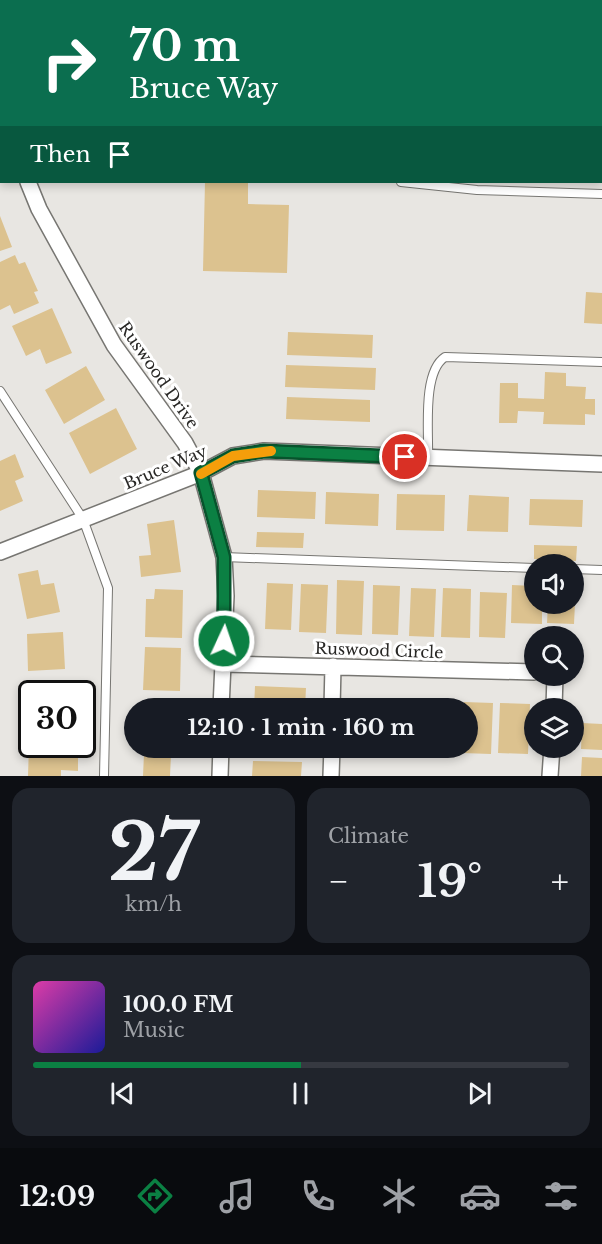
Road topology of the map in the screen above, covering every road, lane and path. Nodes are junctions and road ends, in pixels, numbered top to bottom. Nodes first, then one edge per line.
1 (28, 183) edge
2 (410, 183) edge
3 (602, 194) edge
4 (602, 363) edge
5 (0, 391) edge
6 (428, 458) junction
7 (602, 464) edge
8 (201, 473) junction
9 (83, 519) junction
10 (0, 552) edge
11 (224, 557) junction
12 (524, 567) edge
13 (584, 569) edge
14 (602, 570) edge
15 (222, 664) junction
16 (333, 666) junction
17 (524, 672) edge
18 (221, 698) edge
19 (332, 698) edge
20 (221, 758) edge
21 (332, 758) edge
22 (551, 758) edge
23 (104, 776) edge
24 (220, 776) edge
25 (331, 776) edge
26 (550, 776) edge

1 - 8 street, Ruswood Drive
2 - 3 lane
4 - 6 lane
5 - 9 lane
6 - 7 street, Bruce Way
6 - 8 street, Bruce Way
8 - 9 street, Bruce Way
8 - 11 street, Ruswood Drive
9 - 10 street, Bruce Way
9 - 23 lane
11 - 12 lane
11 - 15 street, Ruswood Drive
13 - 14 lane
15 - 16 street, Ruswood Circle
15 - 18 street, Ruswood Drive
16 - 17 street, Ruswood Circle
16 - 19 street
20 - 24 street
21 - 25 street
22 - 26 street

